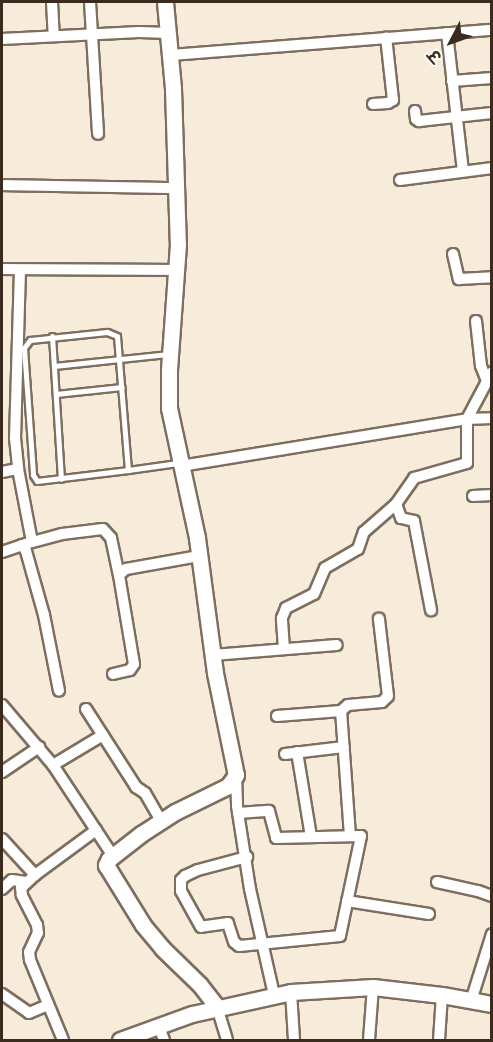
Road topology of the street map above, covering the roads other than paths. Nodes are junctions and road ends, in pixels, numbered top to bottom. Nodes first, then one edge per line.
1 (52, 2) edge
2 (90, 2) edge
3 (165, 2) edge
4 (492, 30) edge
5 (168, 33) junction
6 (447, 33) junction
7 (92, 34) junction
8 (54, 36) junction
9 (386, 37) junction
10 (2, 39) edge
11 (171, 55) junction
12 (492, 78) edge
13 (452, 81) junction
14 (373, 104) dead end
15 (415, 111) dead end
16 (492, 114) edge
17 (456, 117) junction
18 (98, 134) dead end
19 (492, 168) edge
20 (463, 171) junction
21 (399, 180) dead end
22 (2, 186) edge
23 (177, 188) junction
24 (453, 254) dead end
25 (2, 269) edge
26 (20, 270) junction
27 (177, 270) junction
28 (492, 277) edge
29 (476, 321) dead end
30 (52, 336) junction
31 (171, 354) junction
32 (121, 358) junction
33 (54, 366) junction
34 (489, 376) edge
35 (122, 387) junction
36 (56, 394) junction
37 (492, 418) edge
38 (467, 419) junction
39 (181, 464) junction
40 (18, 469) junction
41 (128, 470) junction
42 (2, 472) edge
43 (61, 479) junction
44 (492, 495) edge
45 (473, 496) dead end
46 (396, 504) junction
47 (27, 544) junction
48 (2, 552) edge
49 (200, 556) junction
50 (119, 574) junction
51 (431, 610) dead end
52 (379, 619) dead end
53 (337, 645) dead end
54 (284, 649) junction
55 (213, 655) junction
56 (113, 674) dead end
57 (59, 690) dead end
58 (2, 705) edge
59 (87, 709) dead end
60 (341, 711) junction
61 (277, 716) dead end
62 (103, 735) junction
63 (39, 747) junction
64 (344, 747) junction
65 (297, 752) junction
66 (285, 754) dead end
67 (53, 765) junction
68 (2, 772) edge
69 (236, 775) junction
70 (238, 813) junction
71 (161, 821) junction
72 (96, 830) junction
73 (350, 836) junction
74 (311, 837) junction
75 (2, 839) edge
76 (113, 856) junction
77 (246, 856) junction
78 (35, 875) junction
79 (26, 882) junction
80 (437, 882) dead end
81 (2, 889) edge
82 (492, 897) edge
83 (347, 901) junction
84 (429, 914) dead end
85 (492, 934) edge
86 (262, 942) junction
87 (373, 987) junction
88 (291, 992) junction
89 (2, 994) edge
90 (274, 995) junction
91 (442, 995) junction
92 (471, 1001) junction
93 (492, 1004) edge
94 (48, 1005) junction
95 (216, 1007) junction
96 (161, 1034) edge
97 (63, 1041) edge
98 (120, 1041) edge
99 (227, 1041) edge
100 (294, 1041) edge
101 (369, 1041) edge
102 (439, 1041) edge

1 - 8 street
2 - 7 street
3 - 5 street
4 - 6 street
5 - 7 street
5 - 11 street
6 - 9 street
6 - 13 street
7 - 8 street
7 - 18 street
8 - 10 street
9 - 11 street
9 - 14 street
11 - 23 street
12 - 13 street
13 - 17 street
15 - 17 street
16 - 17 street
17 - 20 street
19 - 20 street
20 - 21 street
22 - 23 street
23 - 27 street
24 - 28 street
25 - 26 street
26 - 27 street
26 - 40 street
27 - 31 street
29 - 34 street
30 - 32 lane
30 - 33 lane
30 - 43 lane
31 - 32 lane
31 - 39 street
32 - 33 lane
32 - 35 lane
33 - 36 lane
34 - 38 street
35 - 36 lane
35 - 41 lane
36 - 43 lane
37 - 38 street
38 - 39 street
38 - 46 street
39 - 41 lane
39 - 49 street
40 - 42 street
40 - 47 street
41 - 43 lane
44 - 45 street
46 - 51 street
46 - 54 street
47 - 48 street
47 - 50 street
47 - 57 street
49 - 50 street
49 - 55 street
50 - 56 street
52 - 60 street
53 - 54 street
54 - 55 street
55 - 69 street
58 - 63 street
59 - 62 street
60 - 61 street
60 - 64 street
62 - 67 street
62 - 71 street
63 - 67 street
63 - 68 street
64 - 65 street
64 - 73 street
65 - 66 street
65 - 74 street
67 - 72 street
69 - 70 street
69 - 71 street
70 - 74 street
70 - 77 street
71 - 76 street
72 - 76 street
72 - 78 street
73 - 74 street
73 - 83 street
75 - 78 street
76 - 95 street
77 - 86 street
77 - 86 street
78 - 79 street
79 - 81 street
79 - 94 street
80 - 82 street
83 - 84 street
83 - 86 street
85 - 92 street
86 - 90 street
87 - 88 street
87 - 91 street
87 - 101 street
88 - 90 street
88 - 100 street
89 - 94 street
90 - 95 street
91 - 92 street
91 - 102 street
92 - 93 street
94 - 97 street
95 - 96 street
95 - 99 street
96 - 98 street

